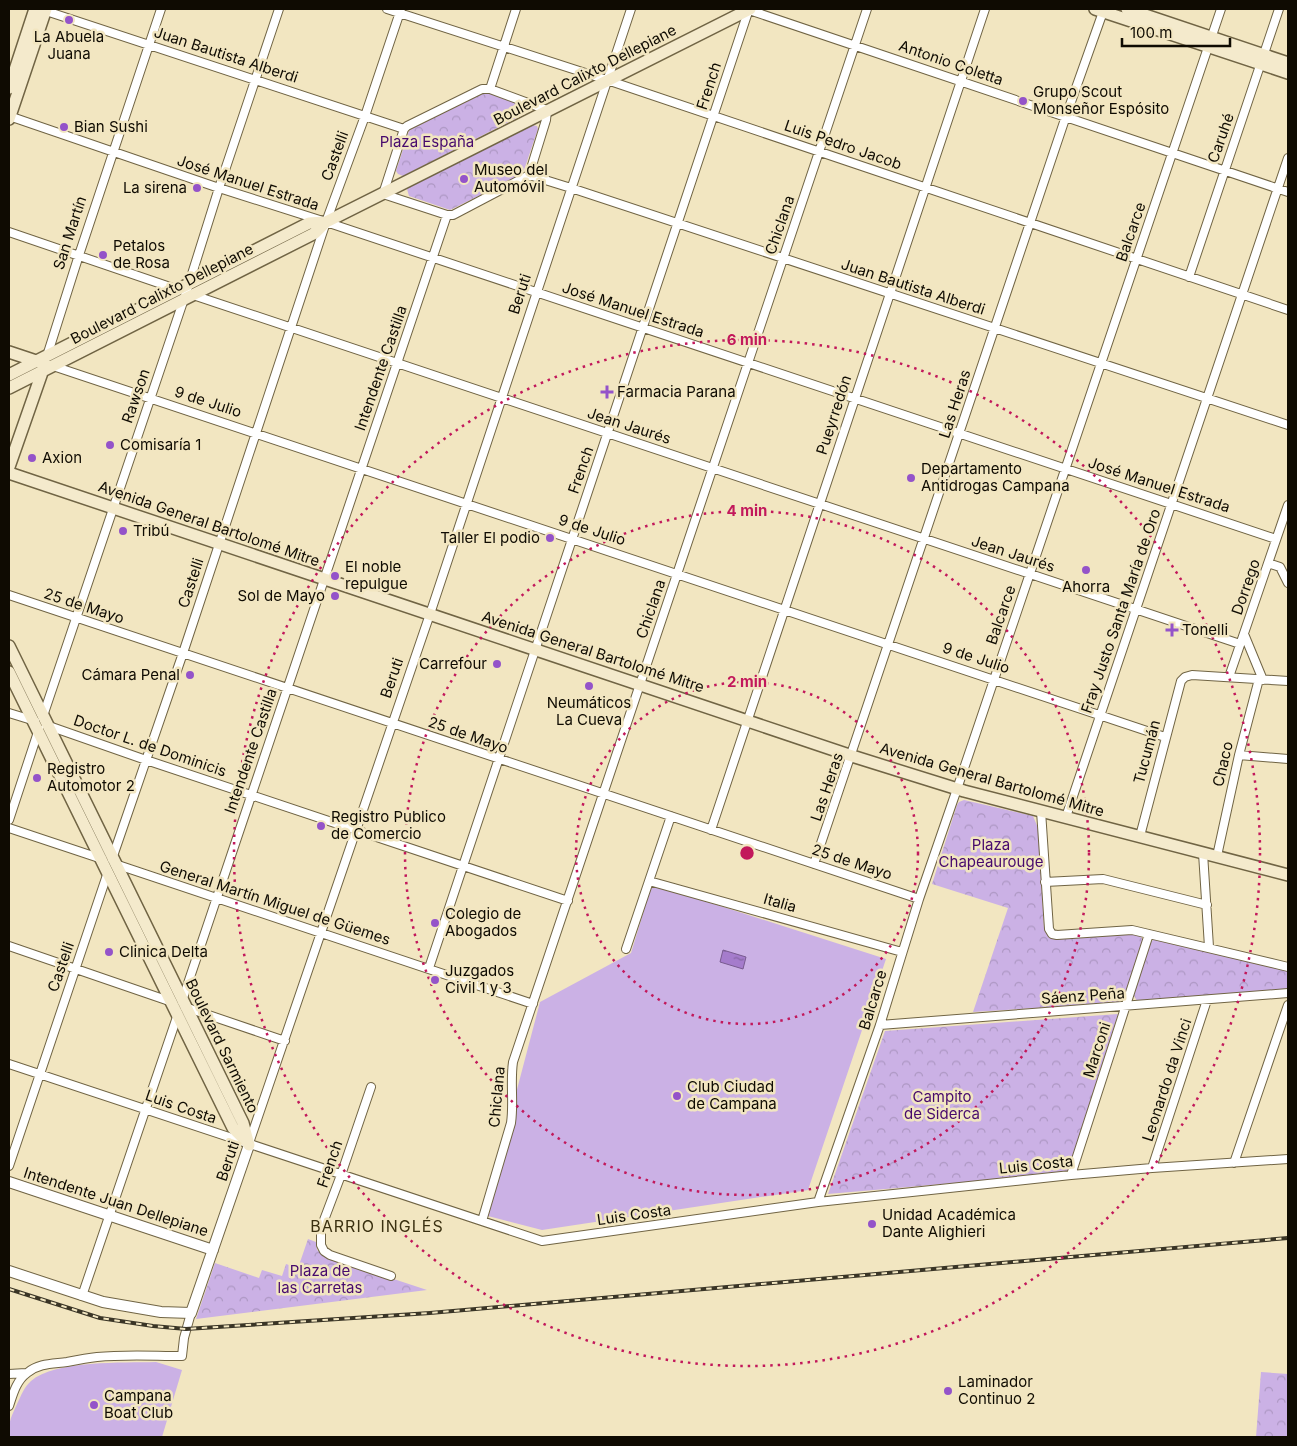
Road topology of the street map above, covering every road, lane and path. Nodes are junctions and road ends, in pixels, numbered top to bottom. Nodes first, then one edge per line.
1 (41, 9) edge
2 (161, 9) edge
3 (279, 9) edge
4 (387, 9) edge
5 (516, 9) edge
6 (631, 9) edge
7 (749, 9) edge
8 (867, 9) edge
9 (985, 9) edge
10 (1127, 9) edge
11 (1220, 9) edge
12 (1279, 9) edge
13 (1101, 10) edge
14 (400, 11) edge
15 (1210, 42) junction
16 (149, 44) junction
17 (854, 45) junction
18 (503, 47) junction
19 (1262, 59) junction
20 (1288, 63) edge
21 (1288, 73) edge
22 (256, 79) junction
23 (607, 80) junction
24 (960, 81) junction
25 (9, 88) edge
26 (490, 89) junction
27 (547, 110) junction
28 (365, 116) junction
29 (713, 116) junction
30 (1066, 116) junction
31 (9, 117) edge
32 (404, 129) junction
33 (113, 152) junction
34 (819, 152) junction
35 (1172, 152) junction
36 (1288, 158) edge
37 (1224, 170) junction
38 (529, 175) junction
39 (219, 188) junction
40 (571, 188) junction
41 (924, 188) junction
42 (1278, 188) junction
43 (1288, 192) edge
44 (383, 194) junction
45 (447, 215) junction
46 (326, 222) junction
47 (678, 223) junction
48 (1030, 223) junction
49 (9, 232) edge
50 (79, 255) junction
51 (433, 258) junction
52 (783, 258) junction
53 (1136, 259) junction
54 (1188, 277) junction
55 (186, 292) junction
56 (536, 292) junction
57 (889, 293) junction
58 (1242, 295) junction
59 (1288, 310) edge
60 (290, 327) junction
61 (643, 328) junction
62 (995, 328) junction
63 (9, 352) edge
64 (397, 363) junction
65 (748, 363) junction
66 (1101, 363) junction
67 (45, 364) junction
68 (9, 375) edge
69 (9, 388) edge
70 (150, 398) junction
71 (502, 398) junction
72 (854, 398) junction
73 (1207, 398) junction
74 (1288, 426) edge
75 (255, 433) junction
76 (608, 433) junction
77 (960, 434) junction
78 (9, 467) edge
79 (713, 468) junction
80 (362, 469) junction
81 (1065, 469) junction
82 (9, 473) edge
83 (467, 504) junction
84 (819, 504) junction
85 (1172, 504) junction
86 (1288, 505) edge
87 (112, 508) junction
88 (572, 539) junction
89 (924, 539) junction
90 (1276, 539) junction
91 (218, 543) junction
92 (1268, 564) junction
93 (677, 574) junction
94 (1030, 574) junction
95 (324, 579) junction
96 (1288, 583) edge
97 (9, 595) edge
98 (1136, 609) junction
99 (784, 610) junction
100 (430, 614) junction
101 (76, 617) junction
102 (1244, 634) junction
103 (1240, 644) junction
104 (889, 645) junction
105 (9, 646) edge
106 (535, 649) junction
107 (183, 653) junction
108 (9, 672) edge
109 (1229, 677) junction
110 (1261, 679) junction
111 (994, 680) junction
112 (1288, 681) edge
113 (640, 684) junction
114 (287, 688) junction
115 (9, 712) edge
116 (1100, 715) junction
117 (747, 720) junction
118 (40, 723) junction
119 (392, 724) junction
120 (1165, 737) junction
121 (852, 756) junction
122 (1239, 756) junction
123 (498, 759) junction
124 (1288, 759) edge
125 (146, 760) junction
126 (957, 789) junction
127 (604, 794) junction
128 (251, 795) junction
129 (1041, 811) junction
130 (671, 816) junction
131 (1066, 817) junction
132 (9, 820) edge
133 (9, 828) edge
134 (357, 830) junction
135 (711, 830) junction
136 (1140, 836) junction
137 (1203, 853) junction
138 (1217, 856) junction
139 (110, 863) junction
140 (814, 864) junction
141 (463, 866) junction
142 (1288, 875) edge
143 (650, 881) junction
144 (1045, 882) junction
145 (217, 898) junction
146 (919, 899) junction
147 (568, 901) junction
148 (1206, 905) junction
149 (322, 933) junction
150 (1149, 934) junction
151 (9, 946) edge
152 (1209, 948) junction
153 (626, 949) dead end
154 (902, 952) junction
155 (1288, 967) edge
156 (429, 968) junction
157 (75, 969) junction
158 (1288, 993) edge
159 (1207, 1000) junction
160 (533, 1004) junction
161 (1288, 1005) edge
162 (180, 1006) junction
163 (1126, 1006) junction
164 (880, 1025) junction
165 (285, 1041) junction
166 (9, 1064) edge
167 (40, 1074) junction
168 (371, 1087) dead end
169 (146, 1109) junction
170 (249, 1145) junction
171 (1288, 1159) edge
172 (1234, 1163) junction
173 (9, 1166) edge
174 (1152, 1168) junction
175 (341, 1175) junction
176 (1071, 1175) junction
177 (9, 1182) edge
178 (818, 1202) junction
179 (110, 1216) junction
180 (482, 1221) junction
181 (213, 1250) junction
182 (9, 1271) edge
183 (391, 1276) dead end
184 (82, 1296) junction
185 (191, 1313) junction
186 (26, 1373) junction
187 (9, 1374) edge
188 (9, 1406) edge

1 - 16 street, Juan Bautista Alberdi
1 - 25 main road
1 - 31 main road
2 - 16 street, San Martín
3 - 22 street, Rawson
4 - 14 street, Luis Pedro Jacob
5 - 18 street
6 - 23 street, Beruti
7 - 17 street, Antonio Coletta
7 - 23 main road, Boulevard Calixto Dellepiane
7 - 29 street, French
8 - 17 street, Chiclana
9 - 24 street, Pueyrredón
10 - 15 main road
11 - 15 street, Balcarce
12 - 19 street, Caruhé
13 - 15 main road
13 - 30 street, Las Heras
14 - 18 street, Luis Pedro Jacob
14 - 28 street, Castelli
15 - 19 main road
15 - 35 street, Balcarce
16 - 22 street, Juan Bautista Alberdi
16 - 33 street, San Martín
17 - 24 street, Antonio Coletta
17 - 34 street, Chiclana
18 - 23 street, Luis Pedro Jacob
18 - 26 street
19 - 20 main road
19 - 21 main road
19 - 37 street, Caruhé
22 - 28 street, Juan Bautista Alberdi
22 - 39 street, Rawson
23 - 27 main road, Boulevard Calixto Dellepiane
23 - 29 street, Luis Pedro Jacob
23 - 40 street, Beruti
24 - 30 street, Antonio Coletta
24 - 41 street, Pueyrredón
26 - 27 street
26 - 32 street
27 - 38 street
27 - 44 main road, Boulevard Calixto Dellepiane
28 - 32 street, Juan Bautista Alberdi
28 - 46 street, Castelli
29 - 34 street, Luis Pedro Jacob
29 - 47 street, French
30 - 35 street, Antonio Coletta
30 - 48 street, Las Heras
31 - 33 street, José Manuel Estrada
32 - 44 street
33 - 39 street, José Manuel Estrada
33 - 50 street, San Martín
34 - 41 street, Luis Pedro Jacob
34 - 52 street, Chiclana
35 - 37 street, Antonio Coletta
35 - 53 street, Balcarce
36 - 42 street, Fray Justo Santa María de Oro
37 - 42 street, Antonio Coletta
37 - 54 street, Caruhé
38 - 40 street, Juan Bautista Alberdi
38 - 45 street
39 - 46 street, José Manuel Estrada
39 - 55 street, Rawson
40 - 47 street, Juan Bautista Alberdi
40 - 56 street, Beruti
41 - 48 street, Luis Pedro Jacob
41 - 57 street, Pueyrredón
42 - 43 street, Antonio Coletta
42 - 58 street, Fray Justo Santa María de Oro
44 - 45 street
44 - 46 main road, Boulevard Calixto Dellepiane
45 - 51 street, Intendente Castilla
46 - 51 street, José Manuel Estrada
46 - 55 main road, Boulevard Calixto Dellepiane
46 - 60 street, Castelli
47 - 52 street, Juan Bautista Alberdi
47 - 61 street, French
48 - 53 street, Luis Pedro Jacob
48 - 62 street, Las Heras
49 - 50 street, Jean Jaurés
50 - 55 street, Jean Jaurés
50 - 67 street, San Martín
51 - 56 street, José Manuel Estrada
51 - 64 street, Intendente Castilla
52 - 57 street, Juan Bautista Alberdi
52 - 65 street, Chiclana
53 - 54 street, Luis Pedro Jacob
53 - 66 street, Balcarce
54 - 58 street, Luis Pedro Jacob
55 - 60 street, Jean Jaurés
55 - 67 main road, Boulevard Calixto Dellepiane
55 - 70 street, Rawson
56 - 61 street, José Manuel Estrada
56 - 71 street, Beruti
57 - 62 street, Juan Bautista Alberdi
57 - 72 street, Pueyrredón
58 - 59 street, Luis Pedro Jacob
58 - 73 street, Fray Justo Santa María de Oro
60 - 64 street, Jean Jaurés
60 - 75 street, Castelli
61 - 65 street, José Manuel Estrada
61 - 76 street, French
62 - 66 street, Juan Bautista Alberdi
62 - 77 street, Las Heras
63 - 67 main road, 9 de Julio
64 - 71 street, Jean Jaurés
64 - 80 street, Intendente Castilla
65 - 72 street, José Manuel Estrada
65 - 79 street, Chiclana
66 - 73 street, Juan Bautista Alberdi
66 - 81 street, Balcarce
67 - 68 main road, Boulevard Calixto Dellepiane
67 - 69 main road, Boulevard Calixto Dellepiane
67 - 70 street, 9 de Julio
67 - 78 main road, San Martín
70 - 75 street, 9 de Julio
70 - 87 street, Rawson
71 - 76 street, Jean Jaurés
71 - 83 street, Beruti
72 - 77 street, José Manuel Estrada
72 - 84 street, Pueyrredón
73 - 74 street, Juan Bautista Alberdi
73 - 85 street, Fray Justo Santa María de Oro
75 - 80 street, 9 de Julio
75 - 91 street, Castelli
76 - 79 street, Jean Jaurés
76 - 88 street, French
77 - 81 street, José Manuel Estrada
77 - 89 street, Las Heras
79 - 84 street, Jean Jaurés
79 - 93 street, Chiclana
80 - 83 street, 9 de Julio
80 - 95 street, Intendente Castilla
81 - 85 street, José Manuel Estrada
81 - 94 street, Balcarce
82 - 87 main road, Avenida General Bartolomé Mitre
83 - 88 street, 9 de Julio
83 - 100 street, Beruti
84 - 89 street, Jean Jaurés
84 - 99 street, Pueyrredón
85 - 90 street, José Manuel Estrada
85 - 98 street, Fray Justo Santa María de Oro
86 - 90 street, Dorrego
87 - 91 main road, Avenida General Bartolomé Mitre
87 - 101 street, Rawson
88 - 93 street, 9 de Julio
88 - 106 street, French
89 - 94 street, Jean Jaurés
89 - 104 street, Las Heras
90 - 92 street, Dorrego
91 - 95 main road, Avenida General Bartolomé Mitre
91 - 107 street, Castelli
92 - 96 street
92 - 102 street, Dorrego
93 - 99 street, 9 de Julio
93 - 113 street, Chiclana
94 - 98 street, Jean Jaurés
94 - 111 street, Balcarce
95 - 100 main road, Avenida General Bartolomé Mitre
95 - 114 street, Intendente Castilla
97 - 101 street, 25 de Mayo
98 - 103 street, Jean Jaurés
98 - 116 street, Fray Justo Santa María de Oro
99 - 104 street, 9 de Julio
99 - 117 street, Pueyrredón
100 - 106 main road, Avenida General Bartolomé Mitre
100 - 119 street, Beruti
101 - 107 street, 25 de Mayo
101 - 118 street, Rawson
102 - 103 street, Dorrego
102 - 110 street
103 - 109 street, Dorrego
104 - 111 street, 9 de Julio
104 - 121 street, Las Heras
105 - 118 main road, Boulevard Sarmiento
106 - 113 main road, Avenida General Bartolomé Mitre
106 - 123 street, French
107 - 114 street, 25 de Mayo
107 - 125 street, Castelli
108 - 118 main road, Boulevard Sarmiento
109 - 110 street
109 - 120 street, Tucumán
110 - 112 street
110 - 122 street, Chaco
111 - 116 street, 9 de Julio
111 - 126 street, Balcarce
113 - 117 main road, Avenida General Bartolomé Mitre
113 - 127 street, Chiclana
114 - 119 street, 25 de Mayo
114 - 128 street, Intendente Castilla
115 - 118 street, Doctor L. de Dominicis
116 - 120 street, 9 de Julio
116 - 131 street, Fray Justo Santa María de Oro
117 - 121 main road, Avenida General Bartolomé Mitre
117 - 135 street, Pueyrredón
118 - 125 street, Doctor L. de Dominicis
118 - 132 street, Rawson
118 - 139 main road, Boulevard Sarmiento
119 - 123 street, 25 de Mayo
119 - 134 street, Beruti
120 - 136 street, Tucumán
121 - 126 main road, Avenida General Bartolomé Mitre
121 - 140 street, Las Heras
122 - 124 street
122 - 138 street, Chaco
123 - 127 street, 25 de Mayo
123 - 141 street, French
125 - 128 street, Doctor L. de Dominicis
125 - 139 street, Castelli
126 - 129 main road, Avenida General Bartolomé Mitre
126 - 146 street, Balcarce
127 - 130 street, 25 de Mayo
127 - 147 street, Chiclana
128 - 134 street, Doctor L. de Dominicis
128 - 145 street, Intendente Castilla
129 - 131 main road, Avenida General Bartolomé Mitre
129 - 144 street
130 - 135 street, 25 de Mayo
130 - 143 street
131 - 136 main road, Avenida General Bartolomé Mitre
133 - 139 street, General Martín Miguel de Güemes
134 - 141 street, Doctor L. de Dominicis
134 - 149 street, Beruti
135 - 140 street, 25 de Mayo
136 - 137 main road, Avenida General Bartolomé Mitre
137 - 138 main road, Avenida General Bartolomé Mitre
137 - 148 street
138 - 142 main road, Avenida General Bartolomé Mitre
139 - 145 street, General Martín Miguel de Güemes
139 - 157 street, Castelli
139 - 162 main road, Boulevard Sarmiento
140 - 146 street, 25 de Mayo
141 - 147 street, Doctor L. de Dominicis
141 - 156 street, French
143 - 153 street
143 - 154 street, Italia
144 - 148 street
144 - 150 street
145 - 149 street, General Martín Miguel de Güemes
145 - 162 street, Intendente Castilla
146 - 154 street, Balcarce
147 - 160 street, Chiclana
148 - 152 street
149 - 156 street, General Martín Miguel de Güemes
149 - 165 street, Beruti
150 - 152 street
150 - 163 street, Marconi
151 - 157 street
152 - 155 street
154 - 164 street, Balcarce
156 - 160 street, General Martín Miguel de Güemes
157 - 162 street
157 - 167 street, Castelli
158 - 159 street, Sáenz Peña
159 - 163 street, Sáenz Peña
159 - 174 street, Leonardo da Vinci
160 - 180 street, Chiclana
161 - 172 street
162 - 165 street
162 - 169 street, Intendente Castilla
162 - 170 main road, Boulevard Sarmiento
163 - 164 street, Sáenz Peña
163 - 176 street, Marconi
164 - 178 street, Balcarce
165 - 170 street, Beruti
166 - 167 street, Luis Costa
167 - 169 street, Luis Costa
167 - 173 street, Castelli
168 - 175 street, French
169 - 170 street, Luis Costa
169 - 179 street, Intendente Castilla
170 - 175 street, Luis Costa
170 - 181 street, Beruti
171 - 172 street, Luis Costa
172 - 174 street, Luis Costa
174 - 176 street, Luis Costa
175 - 180 street, Luis Costa
175 - 183 street, French
176 - 178 street, Luis Costa
177 - 179 street, Intendente Juan Dellepiane
178 - 180 street, Luis Costa
179 - 181 street, Intendente Juan Dellepiane
179 - 184 street, Intendente Castilla
181 - 185 street, Beruti
182 - 184 street
184 - 185 street
185 - 186 street, Beruti
186 - 187 street
186 - 188 street

